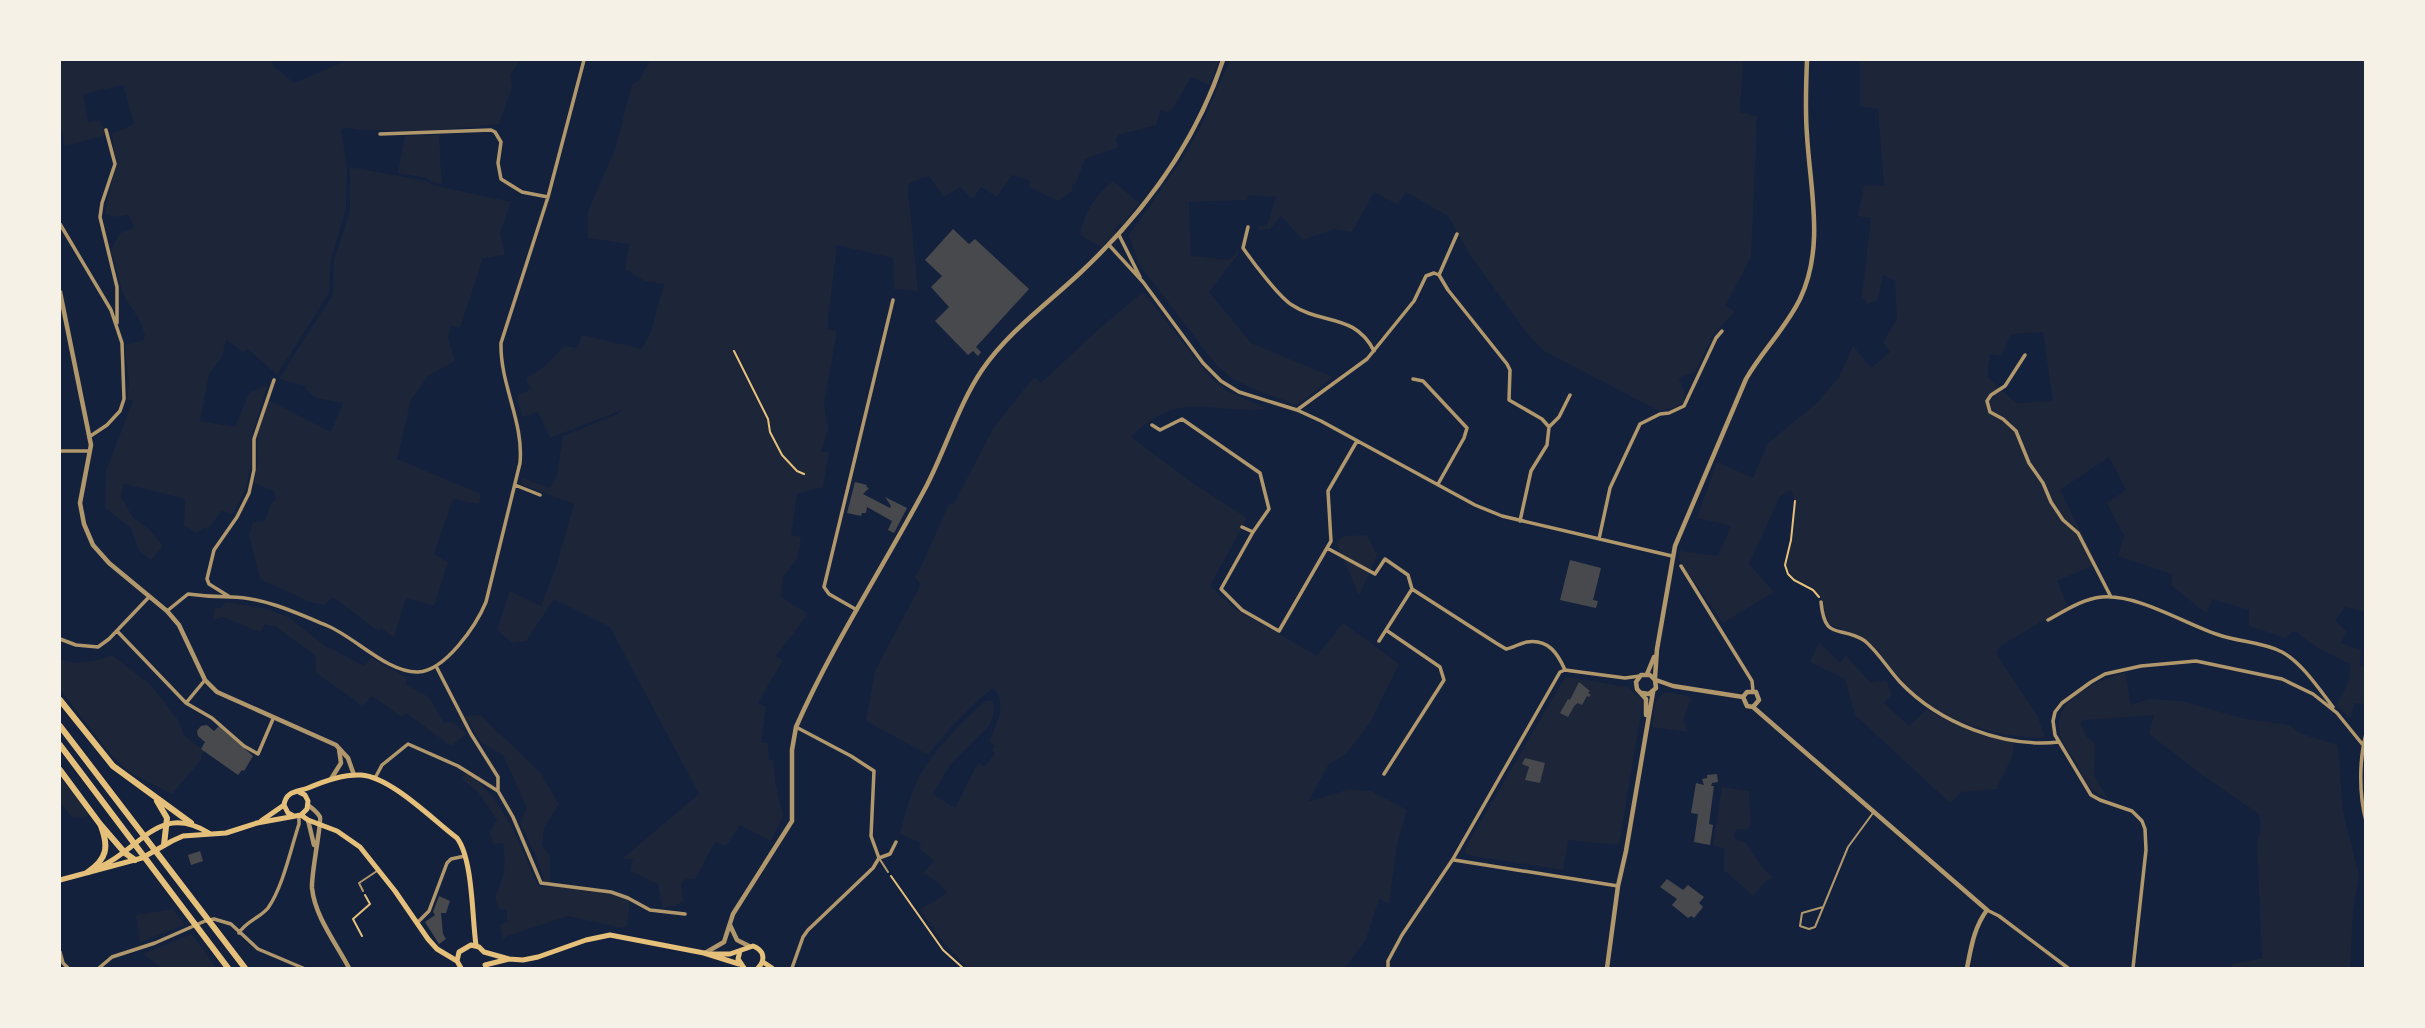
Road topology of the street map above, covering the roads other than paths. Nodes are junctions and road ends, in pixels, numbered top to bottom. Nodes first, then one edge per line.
1 (584, 60) edge
2 (1223, 60) edge
3 (1807, 60) edge
4 (106, 130) dead end
5 (380, 134) dead end
6 (548, 197) junction
7 (60, 224) edge
8 (1248, 227) dead end
9 (1457, 234) dead end
10 (1119, 235) junction
11 (1109, 245) junction
12 (1438, 275) junction
13 (1143, 282) junction
14 (60, 292) edge
15 (893, 300) dead end
16 (117, 325) junction
17 (1722, 331) dead end
18 (1374, 351) junction
19 (2025, 355) dead end
20 (1413, 379) dead end
21 (274, 380) dead end
22 (1570, 396) dead end
23 (1297, 411) junction
24 (1152, 425) dead end
25 (1549, 427) junction
26 (89, 438) junction
27 (1357, 441) junction
28 (60, 451) edge
29 (91, 451) junction
30 (1438, 484) junction
31 (514, 485) junction
32 (540, 495) dead end
33 (1520, 521) junction
34 (1242, 527) dead end
35 (1253, 533) junction
36 (1599, 539) junction
37 (1327, 548) junction
38 (1672, 556) junction
39 (1681, 566) dead end
40 (1412, 589) junction
41 (149, 597) junction
42 (230, 597) junction
43 (2111, 597) junction
44 (1821, 602) road end
45 (858, 610) junction
46 (167, 611) junction
47 (2048, 620) dead end
48 (1386, 630) junction
49 (117, 631) junction
50 (60, 639) edge
51 (1379, 641) dead end
52 (1657, 649) junction
53 (437, 667) junction
54 (1565, 670) junction
55 (1644, 675) junction
56 (1625, 678) junction
57 (1655, 679) junction
58 (205, 680) junction
59 (1669, 685) junction
60 (1636, 686) junction
61 (1653, 691) junction
62 (1753, 691) junction
63 (1642, 693) junction
64 (1743, 697) junction
65 (60, 700) edge
66 (186, 703) junction
67 (1753, 707) junction
68 (2337, 713) junction
69 (273, 719) junction
70 (1647, 723) junction
71 (60, 726) edge
72 (796, 727) junction
73 (2365, 734) edge
74 (2059, 742) junction
75 (60, 745) edge
76 (2363, 745) junction
77 (339, 748) junction
78 (60, 770) edge
79 (1384, 774) dead end
80 (354, 775) junction
81 (375, 778) junction
82 (331, 780) junction
83 (498, 791) junction
84 (299, 792) junction
85 (153, 796) junction
86 (284, 805) junction
87 (308, 805) junction
88 (1874, 811) junction
89 (297, 815) junction
90 (308, 820) junction
91 (2365, 821) edge
92 (191, 822) junction
93 (257, 823) junction
94 (100, 824) junction
95 (167, 824) junction
96 (321, 824) junction
97 (209, 833) junction
98 (895, 842) dead end
99 (164, 845) junction
100 (315, 849) junction
101 (125, 853) junction
102 (879, 858) junction
103 (466, 859) junction
104 (1453, 859) junction
105 (135, 860) junction
106 (378, 870) junction
107 (88, 872) junction
108 (889, 873) road end
109 (60, 880) edge
110 (1618, 886) junction
111 (363, 891) road end
112 (1823, 907) junction
113 (1987, 910) junction
114 (685, 914) dead end
115 (417, 923) junction
116 (730, 925) junction
117 (239, 933) junction
118 (476, 945) junction
119 (749, 946) junction
120 (740, 951) junction
121 (60, 952) edge
122 (484, 952) junction
123 (706, 954) junction
124 (509, 959) junction
125 (457, 961) junction
126 (763, 962) junction
127 (742, 966) edge
128 (484, 967) edge
129 (68, 968) edge
130 (99, 968) edge
131 (228, 968) edge
132 (245, 968) edge
133 (303, 968) edge
134 (349, 968) edge
135 (461, 968) edge
136 (758, 968) edge
137 (772, 968) edge
138 (792, 968) edge
139 (1388, 968) edge
140 (1607, 968) edge
141 (1967, 968) edge
142 (2068, 968) edge
143 (2133, 968) edge

1 - 6 street
2 - 10 street
3 - 38 street
4 - 16 street
5 - 6 street
6 - 31 street
7 - 16 street
8 - 18 street
9 - 12 street
10 - 11 street
10 - 13 street
11 - 13 street
11 - 45 street
12 - 18 street
12 - 25 street
13 - 23 street
14 - 26 street
15 - 45 street
16 - 26 street
17 - 36 street
18 - 23 street
19 - 43 street
20 - 30 street
21 - 42 street
22 - 25 street
23 - 27 street
24 - 35 street
25 - 33 street
26 - 29 street
27 - 30 street
27 - 37 street
28 - 29 street
29 - 41 street
30 - 33 street
31 - 32 street
31 - 53 street
33 - 36 street
34 - 35 street
35 - 37 street
36 - 38 street
37 - 40 street
38 - 52 street
39 - 62 street
40 - 48 street
40 - 54 street
41 - 46 street
41 - 49 street
42 - 46 street
42 - 53 street
43 - 47 street
43 - 68 street
44 - 74 street
45 - 72 street
46 - 58 street
48 - 51 street
48 - 79 street
49 - 50 street
49 - 66 street
52 - 55 street
52 - 57 street
53 - 83 street
54 - 56 street
54 - 104 street
55 - 56 street
55 - 57 street
55 - 60 street
56 - 60 street
57 - 59 street
57 - 61 street
58 - 66 street
58 - 69 street
59 - 61 street
59 - 64 street
60 - 63 street
61 - 63 street
61 - 70 street
62 - 64 street
62 - 67 street
63 - 70 street
64 - 67 street
65 - 85 highway
66 - 69 street
67 - 88 street
68 - 74 street
68 - 76 street
69 - 77 street
70 - 110 street
71 - 132 highway
72 - 102 street
72 - 116 street
73 - 76 street
74 - 143 street
75 - 131 highway
76 - 91 street
77 - 80 street
77 - 82 street
78 - 94 highway
80 - 81 main road
80 - 82 main road
81 - 83 street
81 - 103 main road
82 - 84 main road
83 - 114 street
84 - 86 main road
84 - 87 main road
85 - 92 highway
85 - 95 highway
86 - 89 main road
86 - 93 main road
87 - 89 main road
87 - 96 street
88 - 112 lane
88 - 113 street
89 - 90 main road
89 - 93 main road
89 - 117 street
90 - 96 main road
90 - 100 street
92 - 95 main road
92 - 97 main road
93 - 97 main road
94 - 101 highway
94 - 107 highway
95 - 99 highway
95 - 101 main road
96 - 100 street
96 - 106 main road
97 - 99 main road
98 - 102 street
99 - 105 main road
100 - 134 street
101 - 105 highway
101 - 107 main road
102 - 108 lane
102 - 138 street
103 - 115 street
103 - 118 main road
104 - 110 street
104 - 139 street
105 - 107 main road
106 - 111 lane
106 - 115 main road
107 - 109 main road
110 - 140 street
112 - 112 lane
113 - 141 street
113 - 142 street
115 - 125 main road
116 - 119 street
116 - 123 street
117 - 130 street
117 - 133 street
118 - 122 main road
118 - 125 main road
119 - 120 main road
119 - 126 main road
120 - 123 main road
120 - 127 main road
121 - 129 street
122 - 124 main road
122 - 128 main road
123 - 124 main road
123 - 127 main road
124 - 128 main road
125 - 135 main road
126 - 136 main road
126 - 137 main road

